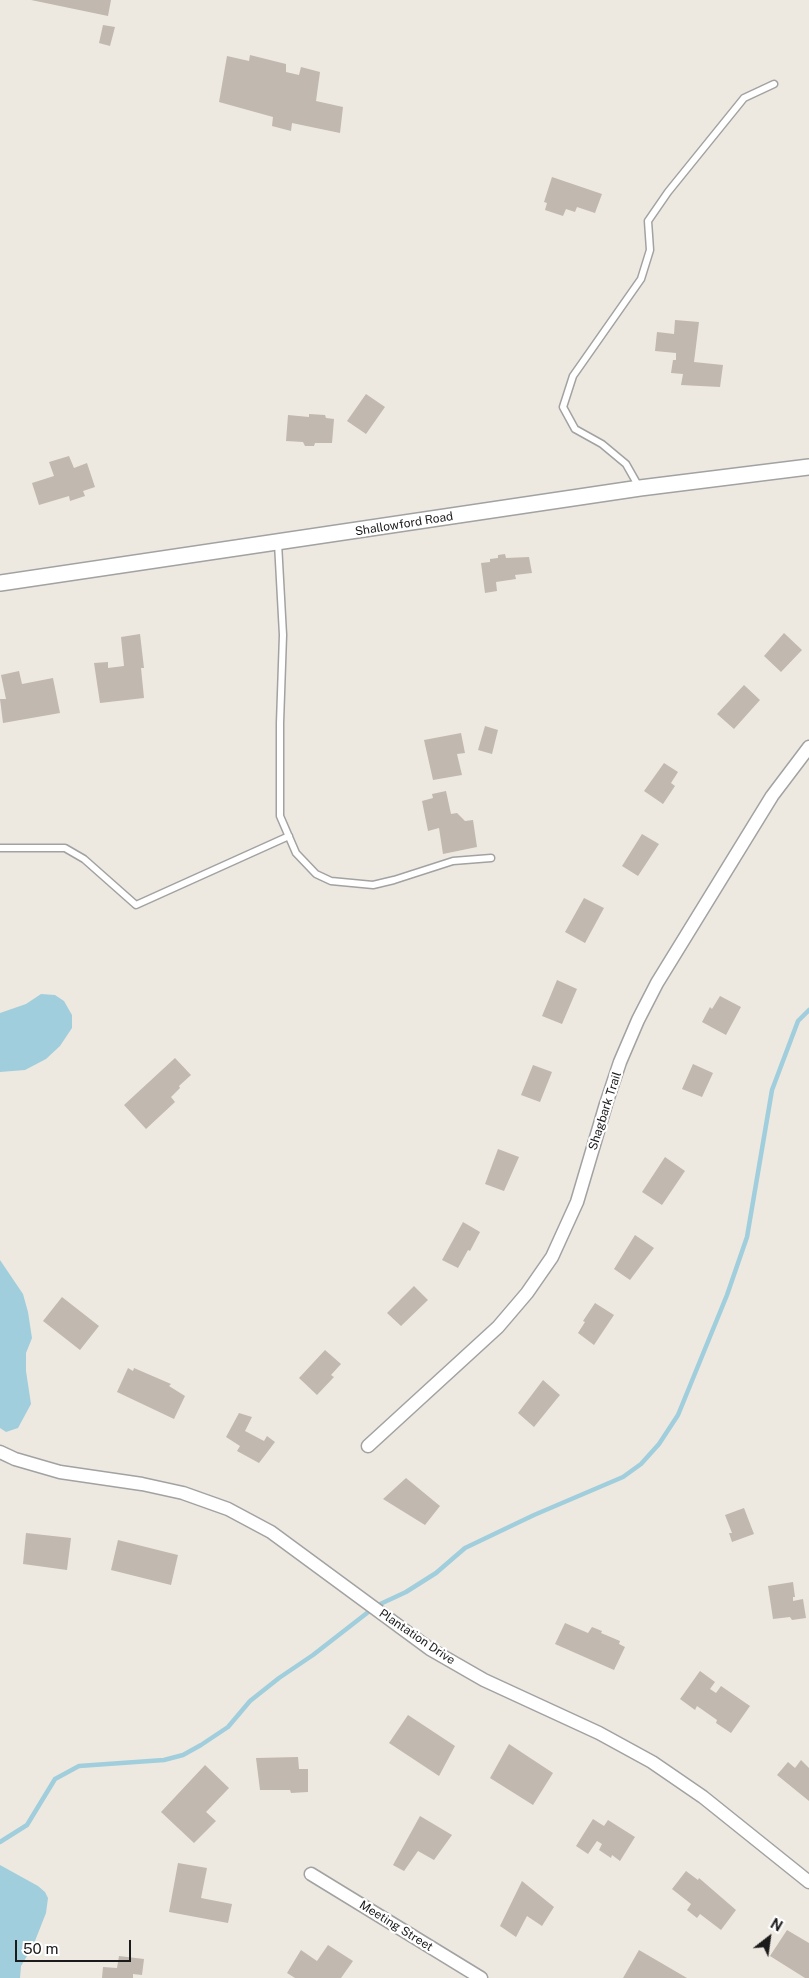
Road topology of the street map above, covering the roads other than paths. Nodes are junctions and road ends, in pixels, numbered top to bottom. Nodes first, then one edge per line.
1 (774, 84) dead end
2 (809, 467) edge
3 (640, 488) junction
4 (278, 543) junction
5 (0, 584) edge
6 (809, 747) edge
7 (288, 836) junction
8 (0, 848) edge
9 (491, 858) dead end
10 (368, 1446) dead end
11 (0, 1452) edge
12 (311, 1874) dead end
13 (809, 1882) edge
14 (480, 1978) edge

1 - 3 lane
2 - 3 street, Shallowford Road
3 - 4 street, Shallowford Road
4 - 5 street, Shallowford Road
4 - 7 lane
6 - 10 street, Shagbark Trail
7 - 8 lane
7 - 9 lane
11 - 13 street, Plantation Drive
12 - 14 street, Meeting Street

